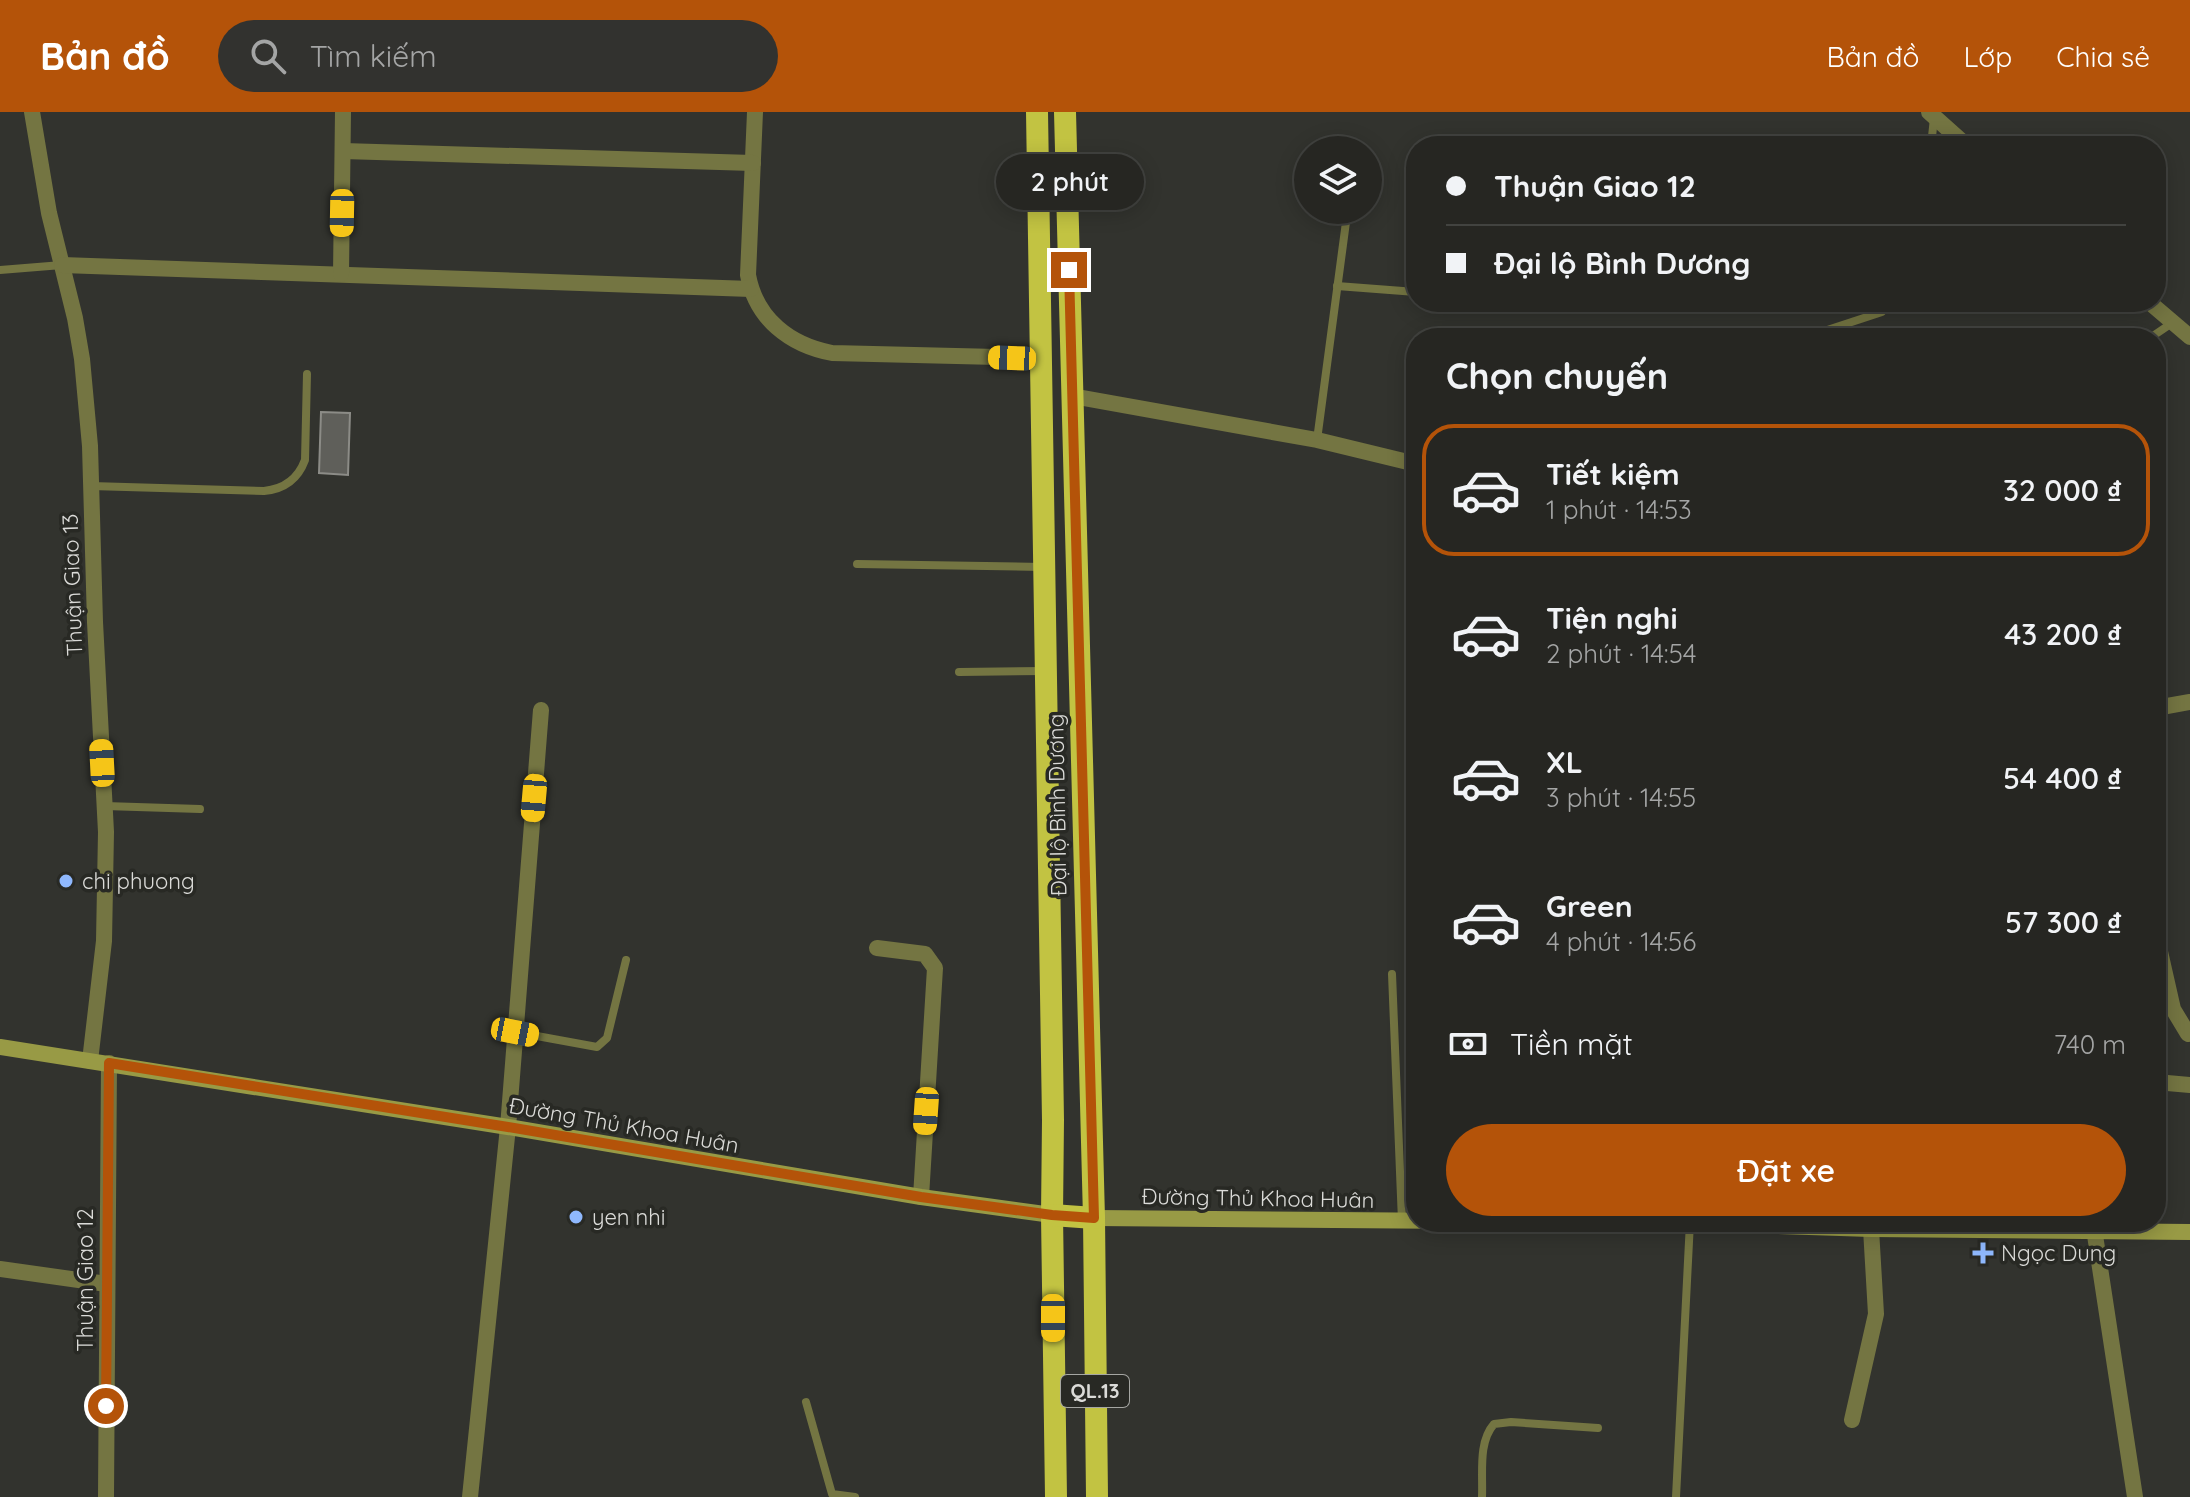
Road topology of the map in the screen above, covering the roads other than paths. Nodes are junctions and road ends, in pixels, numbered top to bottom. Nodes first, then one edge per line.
1 (32, 112) edge
2 (343, 112) edge
3 (755, 112) edge
4 (1037, 112) edge
5 (1065, 112) edge
6 (1931, 114) edge
7 (1931, 136) edge
8 (1956, 136) edge
9 (343, 151) junction
10 (753, 163) junction
11 (1346, 224) edge
12 (62, 265) junction
13 (0, 270) edge
14 (341, 274) junction
15 (1337, 286) junction
16 (751, 289) junction
17 (1406, 291) edge
18 (1882, 312) edge
19 (2160, 312) edge
20 (2173, 323) junction
21 (1833, 328) edge
22 (2165, 328) edge
23 (2190, 337) edge
24 (1042, 358) junction
25 (307, 374) dead end
26 (1072, 396) junction
27 (1317, 440) junction
28 (1406, 462) edge
29 (91, 486) junction
30 (857, 564) dead end
31 (1044, 567) junction
32 (1046, 671) junction
33 (959, 672) dead end
34 (2190, 702) edge
35 (2166, 706) edge
36 (541, 710) dead end
37 (104, 806) junction
38 (200, 809) dead end
39 (877, 948) dead end
40 (626, 960) dead end
41 (1392, 974) dead end
42 (2166, 978) edge
43 (515, 1032) junction
44 (2189, 1040) edge
45 (0, 1047) edge
46 (90, 1061) junction
47 (109, 1063) junction
48 (2166, 1083) edge
49 (2190, 1085) edge
50 (508, 1127) junction
51 (921, 1197) junction
52 (1052, 1215) junction
53 (1094, 1218) junction
54 (1402, 1222) junction
55 (1406, 1222) edge
56 (2166, 1230) edge
57 (1690, 1232) edge
58 (1871, 1232) edge
59 (2095, 1232) edge
60 (2190, 1232) edge
61 (0, 1269) edge
62 (107, 1284) junction
63 (806, 1402) dead end
64 (1852, 1420) dead end
65 (1598, 1428) dead end
66 (106, 1497) edge
67 (470, 1497) edge
68 (855, 1497) edge
69 (1056, 1497) edge
70 (1097, 1497) edge
71 (1482, 1497) edge
72 (1676, 1497) edge
73 (2135, 1497) edge

1 - 12 street, Thuận Giao 13
2 - 9 street
3 - 10 street
4 - 24 highway, Đại lộ Bình Dương / QL.13
5 - 26 highway, Đại lộ Bình Dương / QL.13
6 - 7 lane
6 - 8 street
9 - 10 street
9 - 14 street
10 - 16 street
11 - 15 lane
12 - 13 lane
12 - 14 street
12 - 29 street, Thuận Giao 13
14 - 16 street
15 - 17 lane
15 - 27 lane
16 - 24 street
18 - 21 lane
19 - 20 street
20 - 22 lane
20 - 23 street
24 - 31 highway, Đại lộ Bình Dương / QL.13
25 - 29 lane
26 - 27 street
26 - 53 highway, Đại lộ Bình Dương / QL.13
27 - 28 street
29 - 37 street, Thuận Giao 13
30 - 31 lane
31 - 32 highway, Đại lộ Bình Dương / QL.13
32 - 33 lane
32 - 52 highway, Đại lộ Bình Dương / QL.13
34 - 35 street
36 - 43 street
37 - 38 lane
37 - 46 street, Thuận Giao 13
39 - 51 street
40 - 43 lane
41 - 54 lane
42 - 44 street
43 - 50 street
45 - 46 main road, Đường Thủ Khoa Huân
46 - 47 main road, Đường Thủ Khoa Huân
47 - 50 main road, Đường Thủ Khoa Huân
47 - 62 street, Thuận Giao 12
48 - 49 street
50 - 51 main road, Đường Thủ Khoa Huân
50 - 67 street
51 - 52 main road, Đường Thủ Khoa Huân
52 - 53 highway
52 - 69 highway, Đại lộ Bình Dương / QL.13
53 - 54 main road, Đường Thủ Khoa Huân
53 - 70 highway, Đại lộ Bình Dương / QL.13
54 - 55 main road, Đường Thủ Khoa Huân
56 - 60 main road, Đường Thủ Khoa Huân
57 - 72 lane
58 - 64 street
59 - 73 street
61 - 62 street
62 - 66 street, Thuận Giao 12
63 - 68 lane
65 - 71 lane

